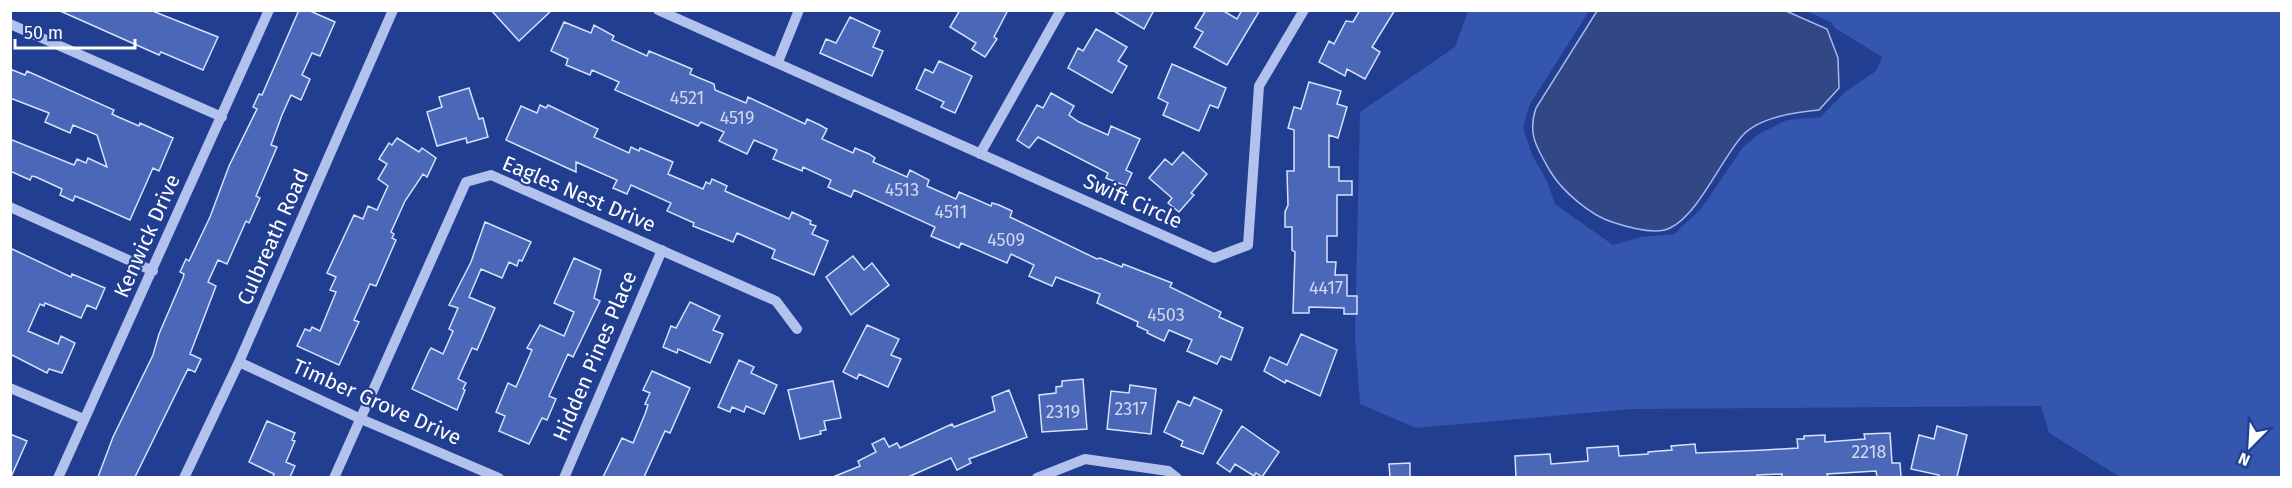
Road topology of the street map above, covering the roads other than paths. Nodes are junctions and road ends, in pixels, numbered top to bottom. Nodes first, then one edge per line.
1 (269, 10) edge
2 (393, 10) edge
3 (658, 10) edge
4 (799, 10) edge
5 (1061, 10) edge
6 (1304, 10) edge
7 (10, 24) edge
8 (778, 62) junction
9 (222, 117) junction
10 (980, 154) junction
11 (10, 207) edge
12 (662, 250) junction
13 (153, 271) junction
14 (796, 328) dead end
15 (239, 362) junction
16 (10, 388) edge
17 (84, 419) junction
18 (361, 419) junction
19 (58, 477) edge
20 (184, 477) edge
21 (334, 477) edge
22 (499, 477) edge
23 (564, 477) edge
24 (1037, 477) edge
25 (1177, 477) edge

1 - 9 street, Kenwick Drive
2 - 15 street, Culbreath Road
3 - 8 street, Swift Circle
4 - 8 street
5 - 10 street
6 - 10 street, Swift Circle
7 - 9 street
8 - 10 street, Swift Circle
9 - 13 street, Kenwick Drive
11 - 13 street
12 - 14 street, Eagles Nest Drive
12 - 18 street, Eagles Nest Drive
12 - 23 street, Hidden Pines Place
13 - 17 street, Kenwick Drive
15 - 18 street, Timber Grove Drive
15 - 20 street, Culbreath Road
16 - 17 street
17 - 19 street, Kenwick Drive
18 - 21 street, Eagles Nest Drive
18 - 22 street, Timber Grove Drive
24 - 25 street

